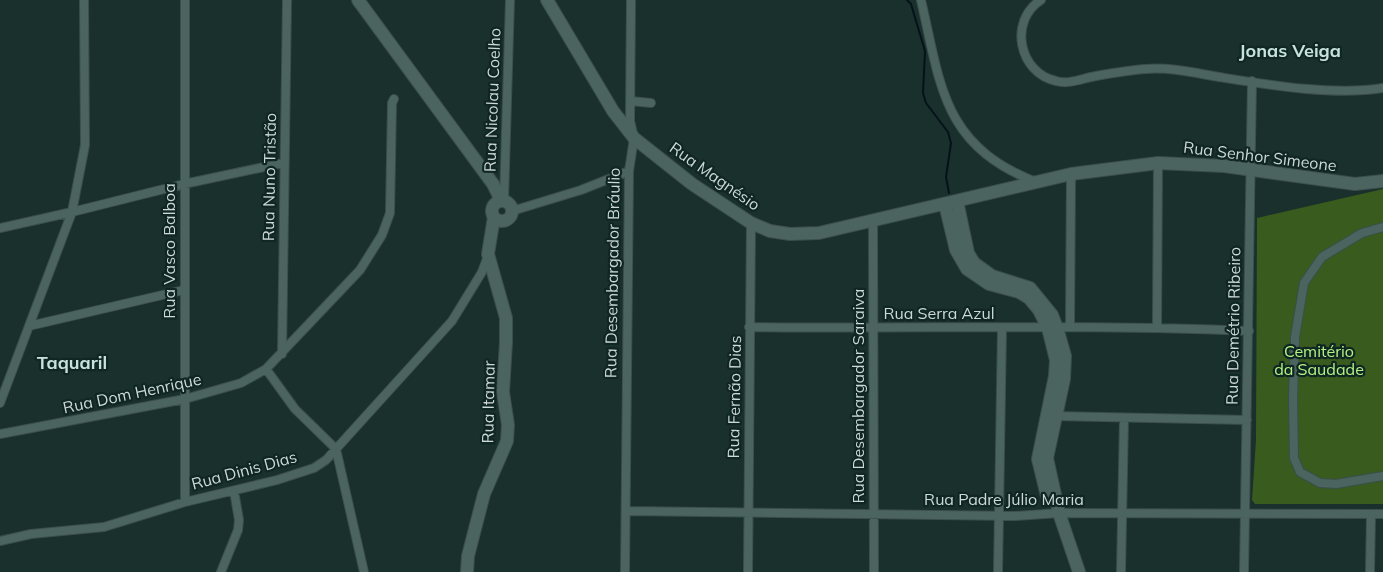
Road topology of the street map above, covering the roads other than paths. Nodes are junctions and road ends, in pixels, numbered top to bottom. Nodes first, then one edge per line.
1 (84, 0) edge
2 (185, 0) edge
3 (287, 0) edge
4 (358, 0) edge
5 (510, 0) edge
6 (547, 0) edge
7 (631, 0) edge
8 (921, 0) edge
9 (1041, 0) edge
10 (1252, 81) junction
11 (1383, 88) edge
12 (394, 99) dead end
13 (631, 101) junction
14 (651, 103) dead end
15 (634, 138) junction
16 (284, 163) junction
17 (1158, 163) junction
18 (1250, 169) junction
19 (629, 171) junction
20 (1071, 174) junction
21 (1383, 181) edge
22 (1036, 182) junction
23 (184, 184) junction
24 (500, 201) junction
25 (951, 203) junction
26 (512, 211) junction
27 (72, 212) junction
28 (497, 219) junction
29 (873, 220) junction
30 (751, 223) junction
31 (1383, 227) edge
32 (0, 228) edge
33 (487, 263) junction
34 (184, 290) junction
35 (29, 326) junction
36 (750, 327) junction
37 (1157, 327) junction
38 (1002, 328) junction
39 (1059, 328) junction
40 (872, 329) junction
41 (1248, 331) junction
42 (282, 354) junction
43 (266, 369) junction
44 (185, 399) junction
45 (0, 403) edge
46 (1051, 416) junction
47 (1124, 418) junction
48 (1247, 420) junction
49 (0, 434) edge
50 (336, 449) junction
51 (1383, 476) edge
52 (234, 491) junction
53 (185, 502) junction
54 (626, 511) junction
55 (747, 514) junction
56 (1055, 514) junction
57 (1122, 514) junction
58 (1245, 514) junction
59 (1371, 514) junction
60 (1383, 514) edge
61 (874, 515) junction
62 (998, 515) junction
63 (0, 542) edge
64 (221, 572) edge
65 (364, 572) edge
66 (467, 572) edge
67 (625, 572) edge
68 (748, 572) edge
69 (874, 572) edge
70 (998, 572) edge
71 (1071, 572) edge
72 (1079, 572) edge
73 (1121, 572) edge
74 (1244, 572) edge
75 (1370, 572) edge

1 - 27 street
2 - 23 street, Rua Vasco Balboa
3 - 16 street, Rua Nuno Tristão
4 - 24 street
5 - 24 street, Rua Nicolau Coelho
6 - 15 street
7 - 13 street, Rua Desembargador Bráulio
8 - 22 street
9 - 10 street
10 - 11 street
10 - 18 street, Rua Demétrio Ribeiro
12 - 42 street, Rua Dom Henrique
13 - 14 street
13 - 15 street, Rua Desembargador Bráulio
15 - 19 street, Rua Desembargador Bráulio
15 - 30 street, Rua Magnésio
16 - 23 street
16 - 42 street, Rua Nuno Tristão
17 - 18 street, Rua Senhor Simeone
17 - 20 street, Rua Senhor Simeone
17 - 37 street
18 - 21 street, Rua Senhor Simeone
18 - 41 street, Rua Demétrio Ribeiro
19 - 26 street
19 - 54 street, Rua Desembargador Bráulio
20 - 22 street, Rua Senhor Simeone
20 - 39 street
22 - 25 street, Rua Senhor Simeone
23 - 27 street
23 - 34 street, Rua Vasco Balboa
24 - 26 street
24 - 28 street
25 - 29 street, Rua Magnésio
25 - 39 street
26 - 28 street
27 - 32 street
27 - 35 street
28 - 33 street, Rua Dinis Dias
29 - 30 street, Rua Magnésio
29 - 40 street, Rua Desembargador Saraiva
30 - 36 street, Rua Fernão Dias
31 - 51 street
33 - 50 street, Rua Dinis Dias
33 - 66 street, Rua Itamar
34 - 35 street
34 - 44 street, Rua Vasco Balboa
35 - 45 street
36 - 40 street, Rua Serra Azul
36 - 55 street, Rua Fernão Dias
37 - 39 street, Rua Serra Azul
37 - 41 street, Rua Serra Azul
38 - 39 street, Rua Serra Azul
38 - 40 street, Rua Serra Azul
38 - 62 street
39 - 46 street
40 - 61 street, Rua Desembargador Saraiva
41 - 48 street, Rua Demétrio Ribeiro
42 - 43 street, Rua Dom Henrique
43 - 44 street, Rua Dom Henrique
43 - 50 street
44 - 49 street, Rua Dom Henrique
44 - 53 street, Rua Vasco Balboa
46 - 47 street
46 - 56 street
47 - 48 street
47 - 57 street
48 - 58 street, Rua Demétrio Ribeiro
50 - 52 street, Rua Dinis Dias
50 - 65 street
52 - 53 street, Rua Dinis Dias
52 - 64 street
53 - 63 street, Rua Dinis Dias
54 - 55 street, Rua Padre Júlio Maria
54 - 67 street, Rua Desembargador Bráulio
55 - 61 street, Rua Padre Júlio Maria
55 - 68 street, Rua Fernão Dias
56 - 57 street, Rua Padre Júlio Maria
56 - 62 street, Rua Padre Júlio Maria
56 - 71 street
56 - 72 street
57 - 58 street, Rua Padre Júlio Maria
57 - 73 street
58 - 59 street, Rua Padre Júlio Maria
58 - 74 street, Rua Demétrio Ribeiro
59 - 60 street, Rua Padre Júlio Maria
59 - 75 street
61 - 62 street, Rua Padre Júlio Maria
61 - 69 street, Rua Desembargador Saraiva
62 - 70 street

